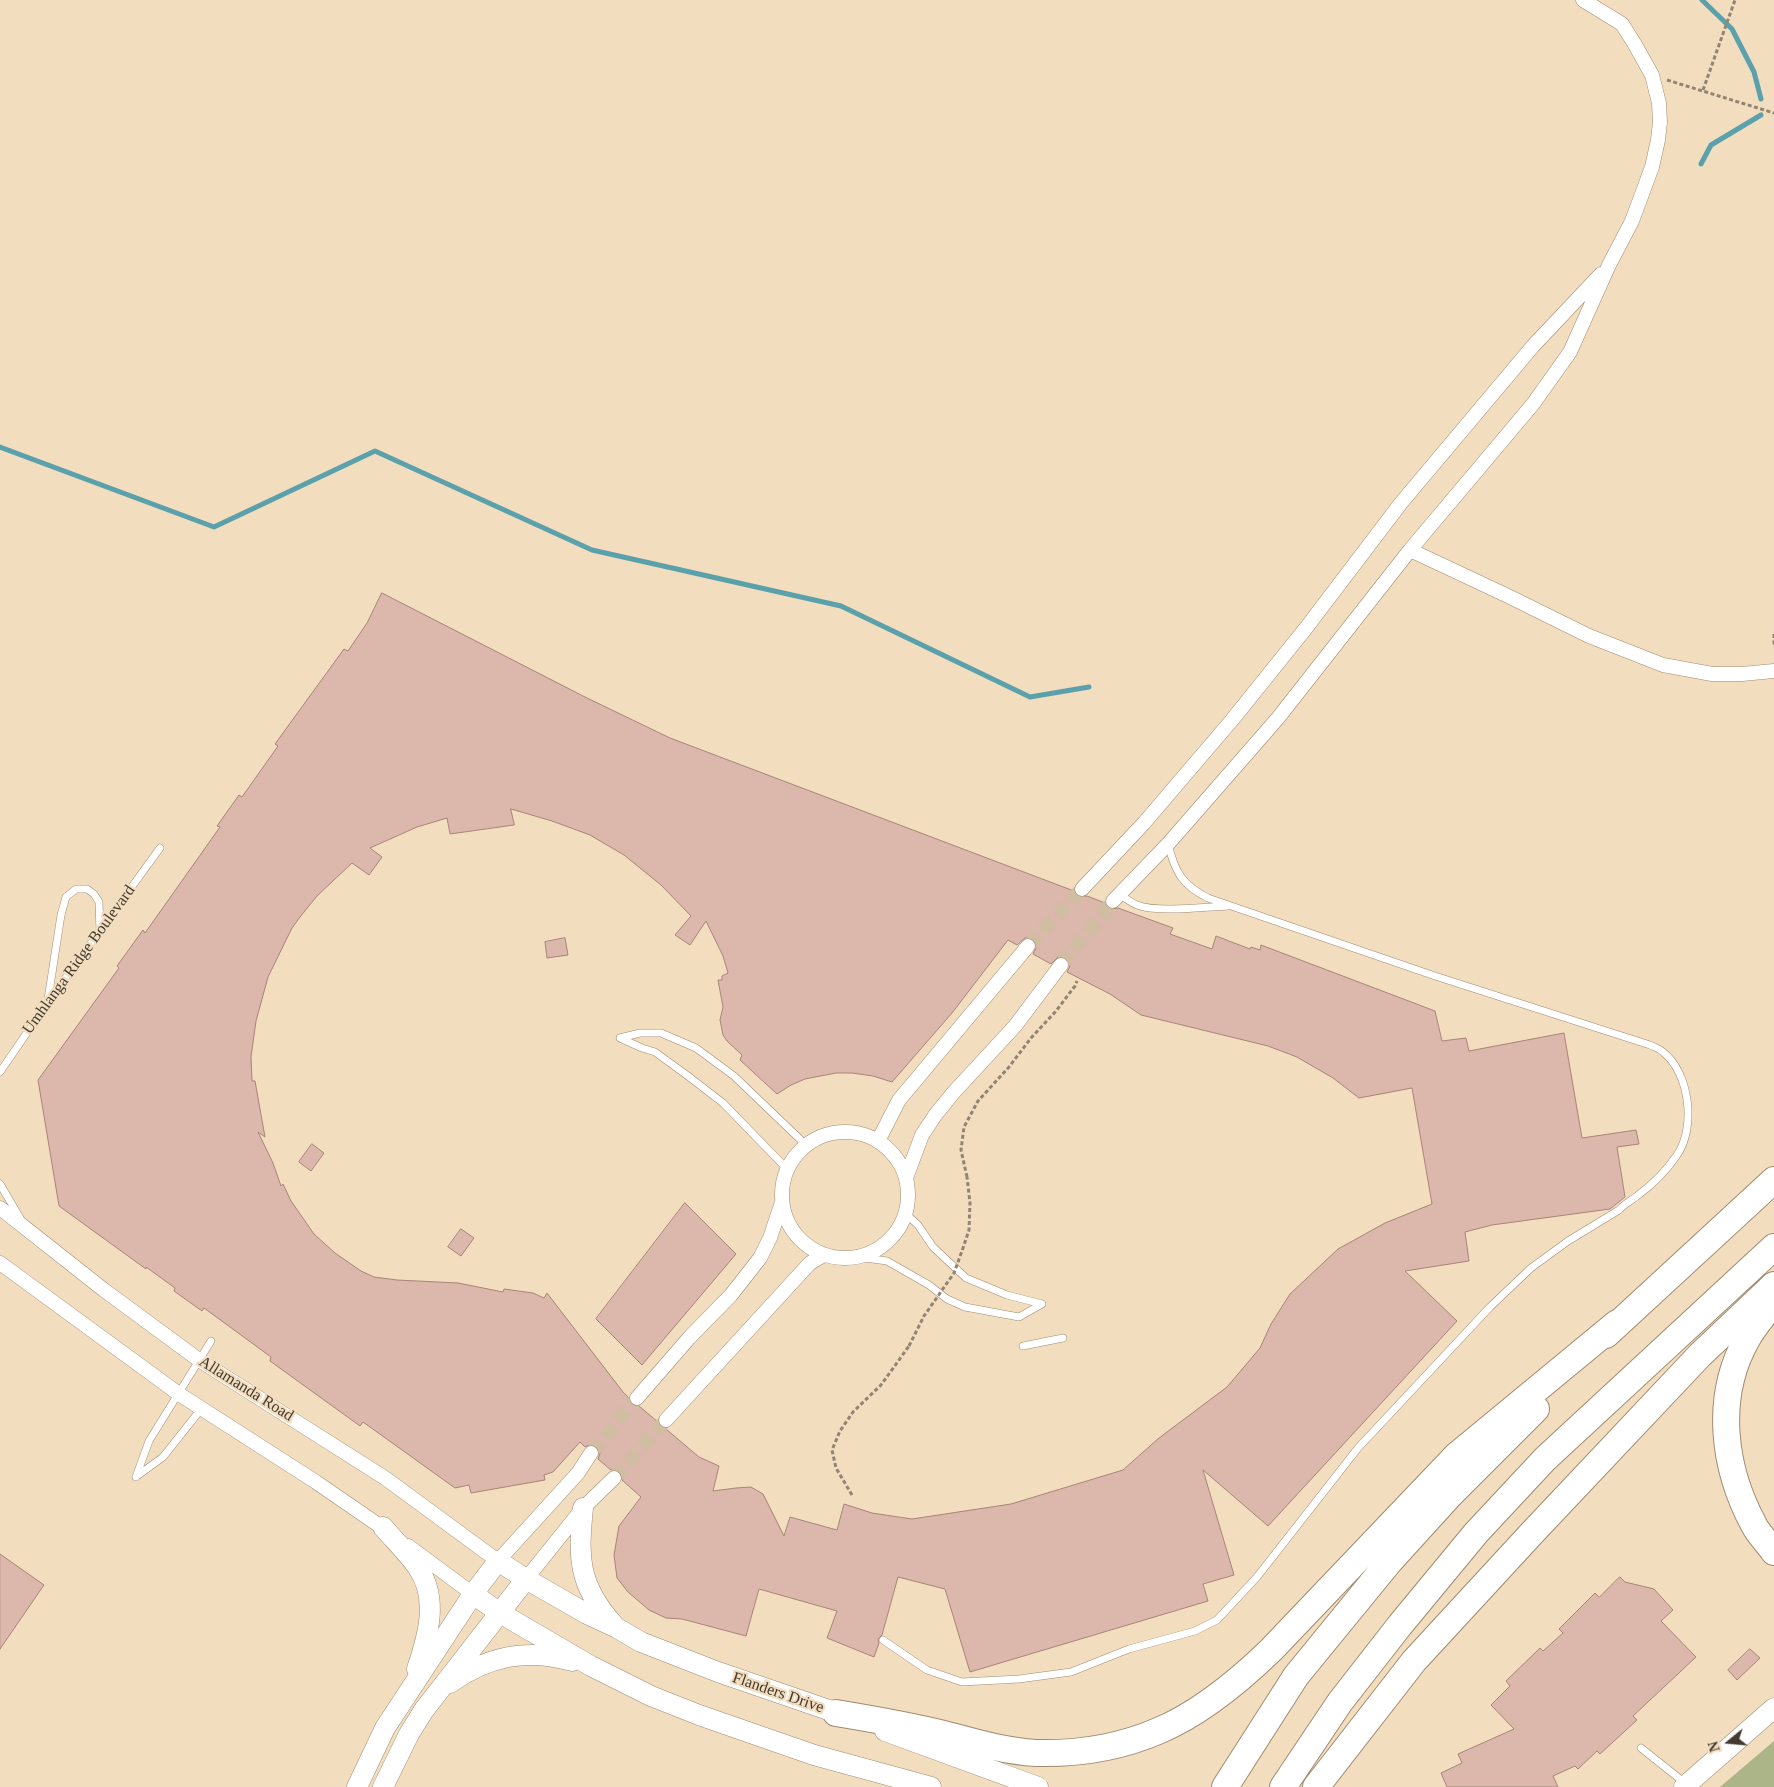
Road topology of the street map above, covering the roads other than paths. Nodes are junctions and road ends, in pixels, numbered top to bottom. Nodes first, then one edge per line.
1 (1583, 0) edge
2 (1609, 265) junction
3 (1410, 550) junction
4 (1774, 670) edge
5 (1168, 844) junction
6 (160, 848) dead end
7 (1082, 889) tunnel mouth
8 (1117, 898) joint
9 (1233, 906) junction
10 (100, 932) junction
11 (1028, 946) tunnel mouth
12 (1061, 965) tunnel mouth
13 (48, 1002) junction
14 (0, 1072) edge
15 (878, 1141) junction
16 (806, 1145) junction
17 (788, 1170) junction
18 (906, 1178) junction
19 (1774, 1180) edge
20 (0, 1184) edge
21 (783, 1199) junction
22 (0, 1208) edge
23 (906, 1214) junction
24 (35, 1236) junction
25 (1774, 1247) edge
26 (824, 1255) junction
27 (858, 1258) junction
28 (0, 1263) edge
29 (1774, 1285) edge
30 (1774, 1302) edge
31 (1617, 1323) junction
32 (1063, 1338) dead end
33 (212, 1341) dead end
34 (1023, 1346) dead end
35 (199, 1360) junction
36 (179, 1394) junction
37 (637, 1398) tunnel mouth
38 (202, 1408) junction
39 (666, 1420) tunnel mouth
40 (592, 1454) tunnel mouth
41 (614, 1478) tunnel mouth
42 (583, 1508) junction
43 (382, 1527) junction
44 (1774, 1552) edge
45 (498, 1561) junction
46 (526, 1579) junction
47 (473, 1594) junction
48 (500, 1614) junction
49 (617, 1628) junction
50 (883, 1640) dead end
51 (591, 1666) junction
52 (408, 1692) junction
53 (438, 1692) junction
54 (1774, 1708) edge
55 (836, 1712) junction
56 (1641, 1748) dead end
57 (1685, 1786) edge
58 (357, 1787) edge
59 (383, 1787) edge
60 (931, 1787) edge
61 (1038, 1787) edge
62 (1225, 1787) edge
63 (1283, 1787) edge
64 (1316, 1787) edge

1 - 2 street
2 - 3 street
2 - 7 street
3 - 4 street
3 - 5 street
5 - 8 street
5 - 9 lane
6 - 10 lane, Umhlanga Ridge Boulevard
8 - 9 lane
9 - 50 lane
10 - 13 lane, Umhlanga Ridge Boulevard
10 - 13 lane
11 - 15 street
12 - 18 street
13 - 14 lane, Umhlanga Ridge Boulevard
15 - 16 street
15 - 18 street
16 - 17 street
16 - 17 lane
17 - 21 street
18 - 23 street
19 - 31 highway
20 - 24 lane
21 - 26 street
21 - 37 street
22 - 24 street, Allamanda Road
23 - 27 street
23 - 27 lane
24 - 35 street, Allamanda Road
25 - 63 highway
26 - 27 street
26 - 39 street
28 - 36 street
29 - 64 highway
30 - 44 highway
31 - 55 highway
31 - 62 highway
32 - 34 lane
33 - 35 lane
35 - 36 lane
35 - 45 street, Allamanda Road
36 - 38 street
36 - 38 lane
38 - 43 street
40 - 45 street
41 - 42 street
42 - 46 street
42 - 49 street
43 - 47 street
43 - 52 street
45 - 46 street, Flanders Drive
45 - 47 street
46 - 48 street
46 - 49 street, Flanders Drive
47 - 48 street
47 - 52 street
48 - 51 street
48 - 53 street
49 - 55 street, Flanders Drive
51 - 53 street
51 - 60 street
52 - 58 street
53 - 59 street
54 - 57 street
55 - 61 street, Flanders Drive
56 - 57 lane

